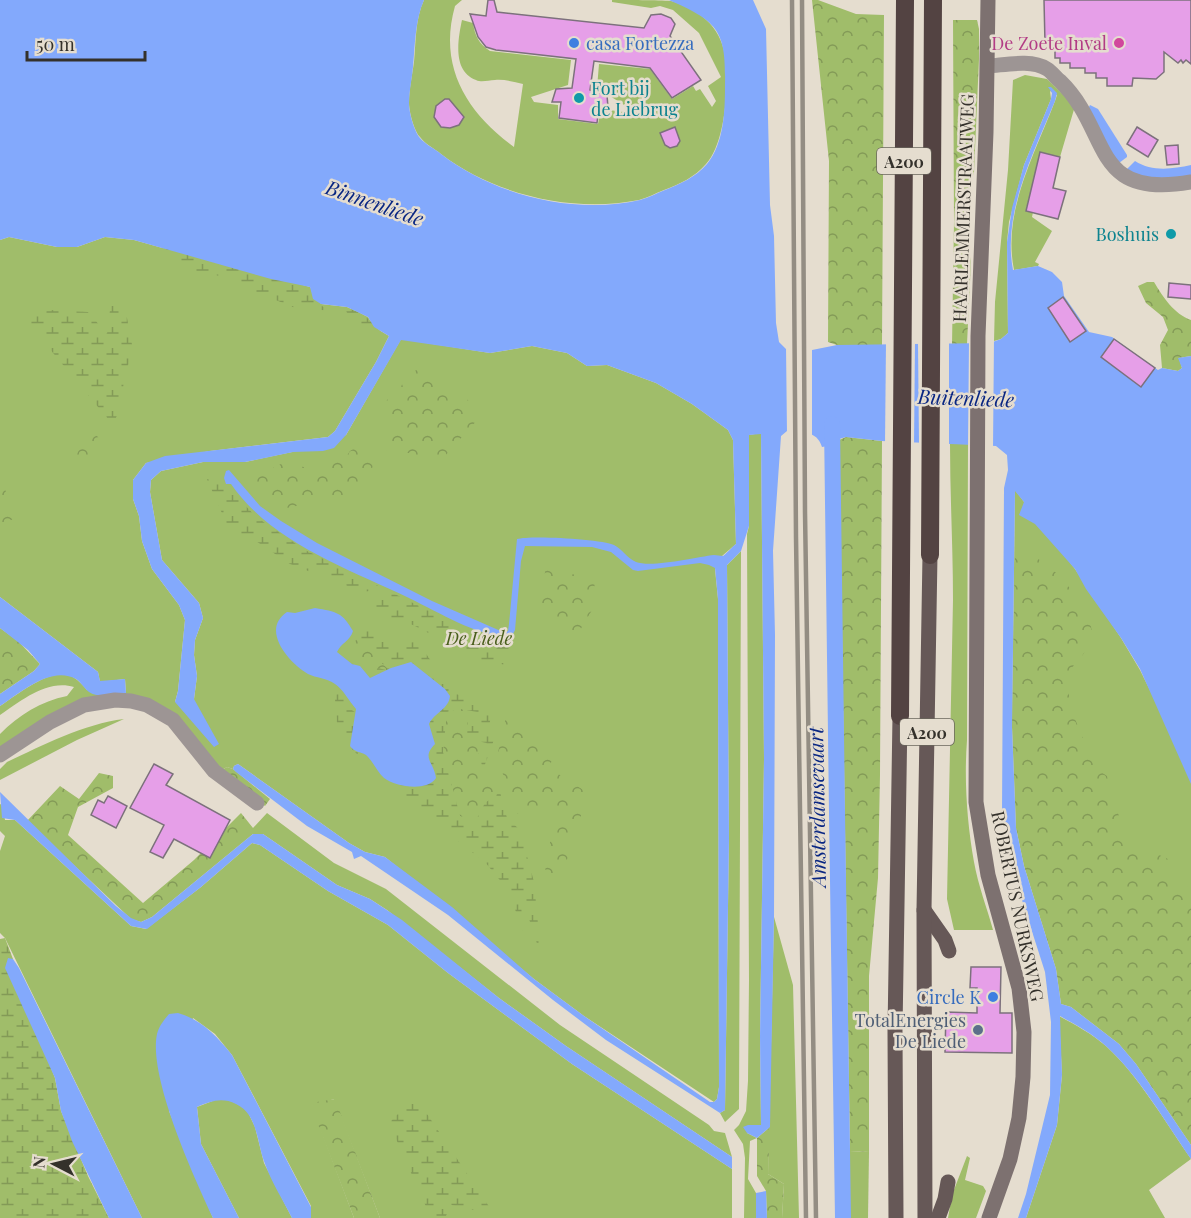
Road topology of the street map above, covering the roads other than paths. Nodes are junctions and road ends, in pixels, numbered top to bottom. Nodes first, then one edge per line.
1 (905, 0) edge
2 (933, 0) edge
3 (987, 0) edge
4 (988, 66) junction
5 (1191, 182) edge
6 (977, 418) joint
7 (930, 555) joint
8 (900, 716) joint
9 (0, 755) edge
10 (257, 802) dead end
11 (924, 910) junction
12 (949, 951) dead end
13 (948, 1182) dead end
14 (896, 1218) edge
15 (925, 1218) edge
16 (938, 1218) edge
17 (989, 1218) edge

1 - 8 highway, A200
2 - 7 highway, A200
3 - 4 main road, HAARLEMMERSTRAATWEG
4 - 5 street
4 - 6 main road, HAARLEMMERSTRAATWEG
6 - 17 main road, ROBERTUS NURKSWEG
7 - 11 main road, A200
8 - 14 main road, A200
9 - 10 street
11 - 12 main road
11 - 15 main road, A200
13 - 16 main road

